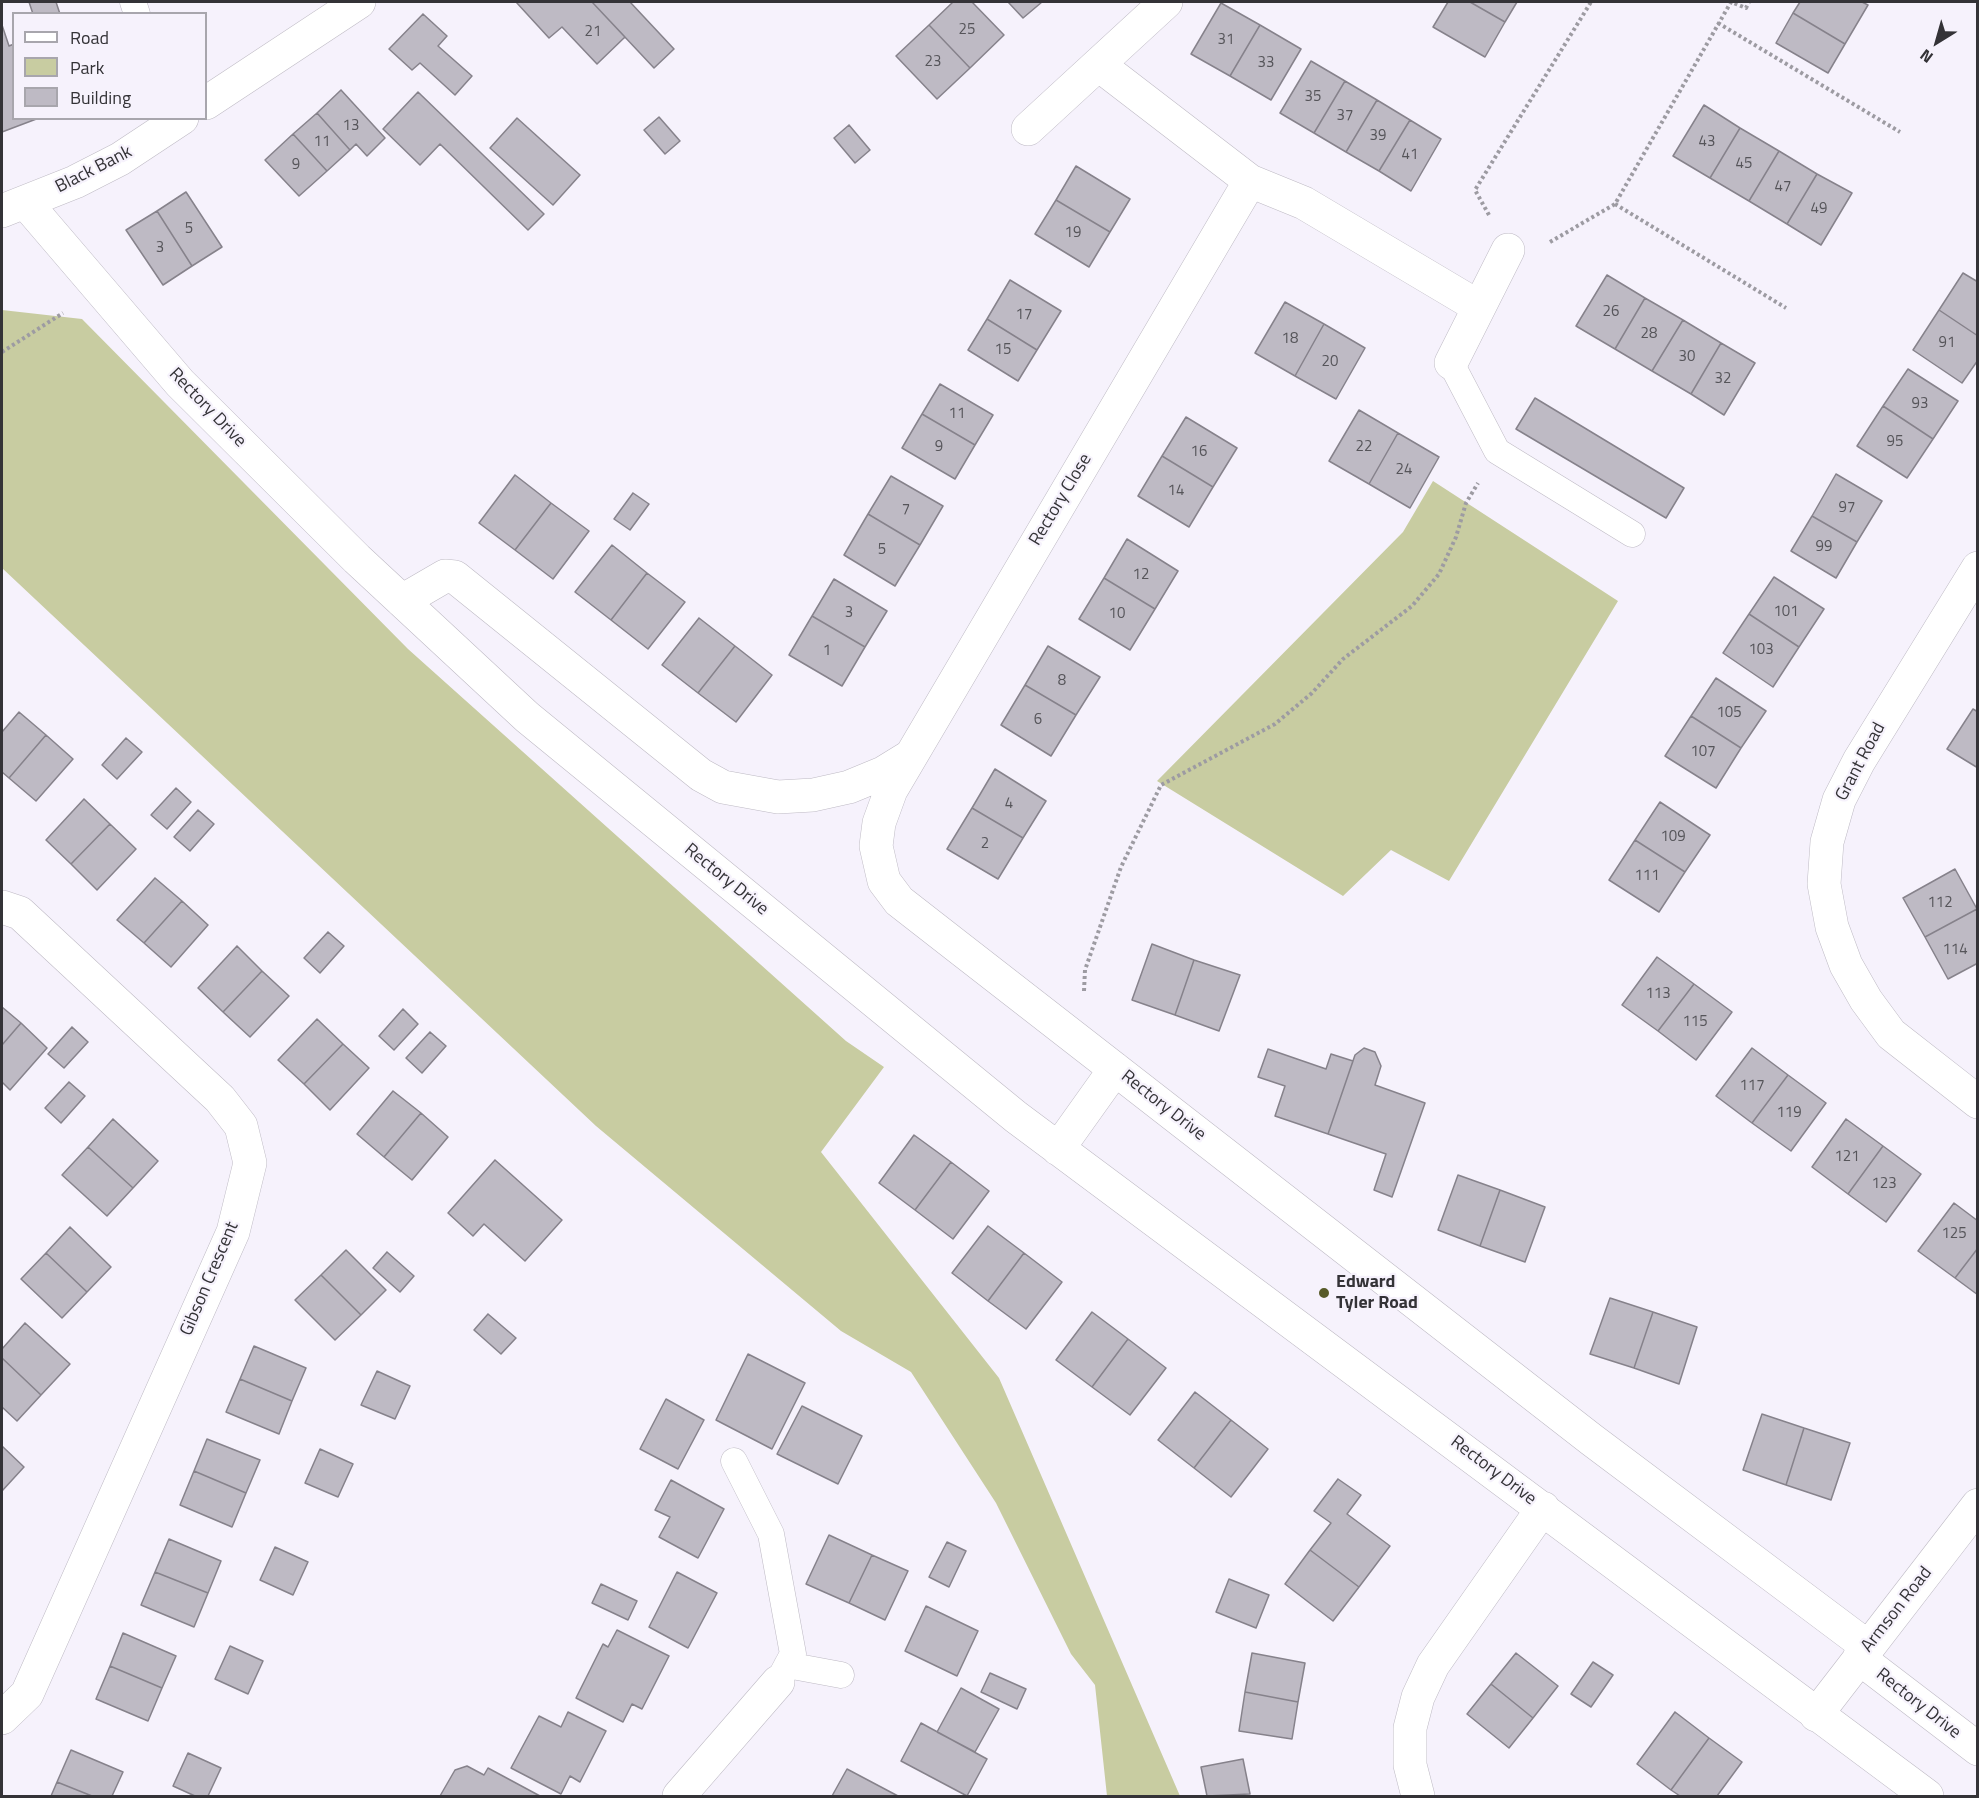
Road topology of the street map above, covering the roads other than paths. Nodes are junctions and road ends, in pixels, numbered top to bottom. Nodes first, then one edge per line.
1 (359, 2) edge
2 (1166, 2) edge
3 (1099, 65) junction
4 (207, 102) edge
5 (176, 120) edge
6 (1028, 129) dead end
7 (1250, 181) junction
8 (14, 207) edge
9 (1508, 250) road end
10 (1479, 307) junction
11 (1451, 363) joint
12 (1632, 534) dead end
13 (1977, 568) edge
14 (402, 601) junction
15 (911, 756) junction
16 (879, 823) joint
17 (2, 907) edge
18 (1115, 1069) junction
19 (1977, 1102) edge
20 (1058, 1149) junction
21 (734, 1461) dead end
22 (1977, 1505) edge
23 (1543, 1508) junction
24 (1864, 1652) junction
25 (783, 1674) junction
26 (842, 1675) dead end
27 (1816, 1714) junction
28 (2, 1718) edge
29 (1977, 1749) edge
30 (684, 1795) edge
31 (1418, 1797) edge
32 (1927, 1797) edge

1 - 4 street
2 - 3 street
3 - 6 street
3 - 7 street
5 - 8 street, Black Bank
7 - 10 street
7 - 15 street, Rectory Close
8 - 14 street, Rectory Drive
9 - 10 street
10 - 11 street
11 - 12 lane
13 - 19 street, Grant Road
14 - 15 street
14 - 20 street, Rectory Drive
15 - 16 street, Rectory Close
16 - 18 street, Rectory Drive
17 - 28 street, Gibson Crescent
18 - 20 street, Rectory Drive
18 - 24 street, Rectory Drive
20 - 23 street, Rectory Drive
21 - 25 lane
22 - 24 street, Armson Road
23 - 27 street, Rectory Drive
23 - 31 street
24 - 27 street, Armson Road
24 - 29 street, Rectory Drive
25 - 26 lane
25 - 30 street
27 - 32 street, Rectory Drive

